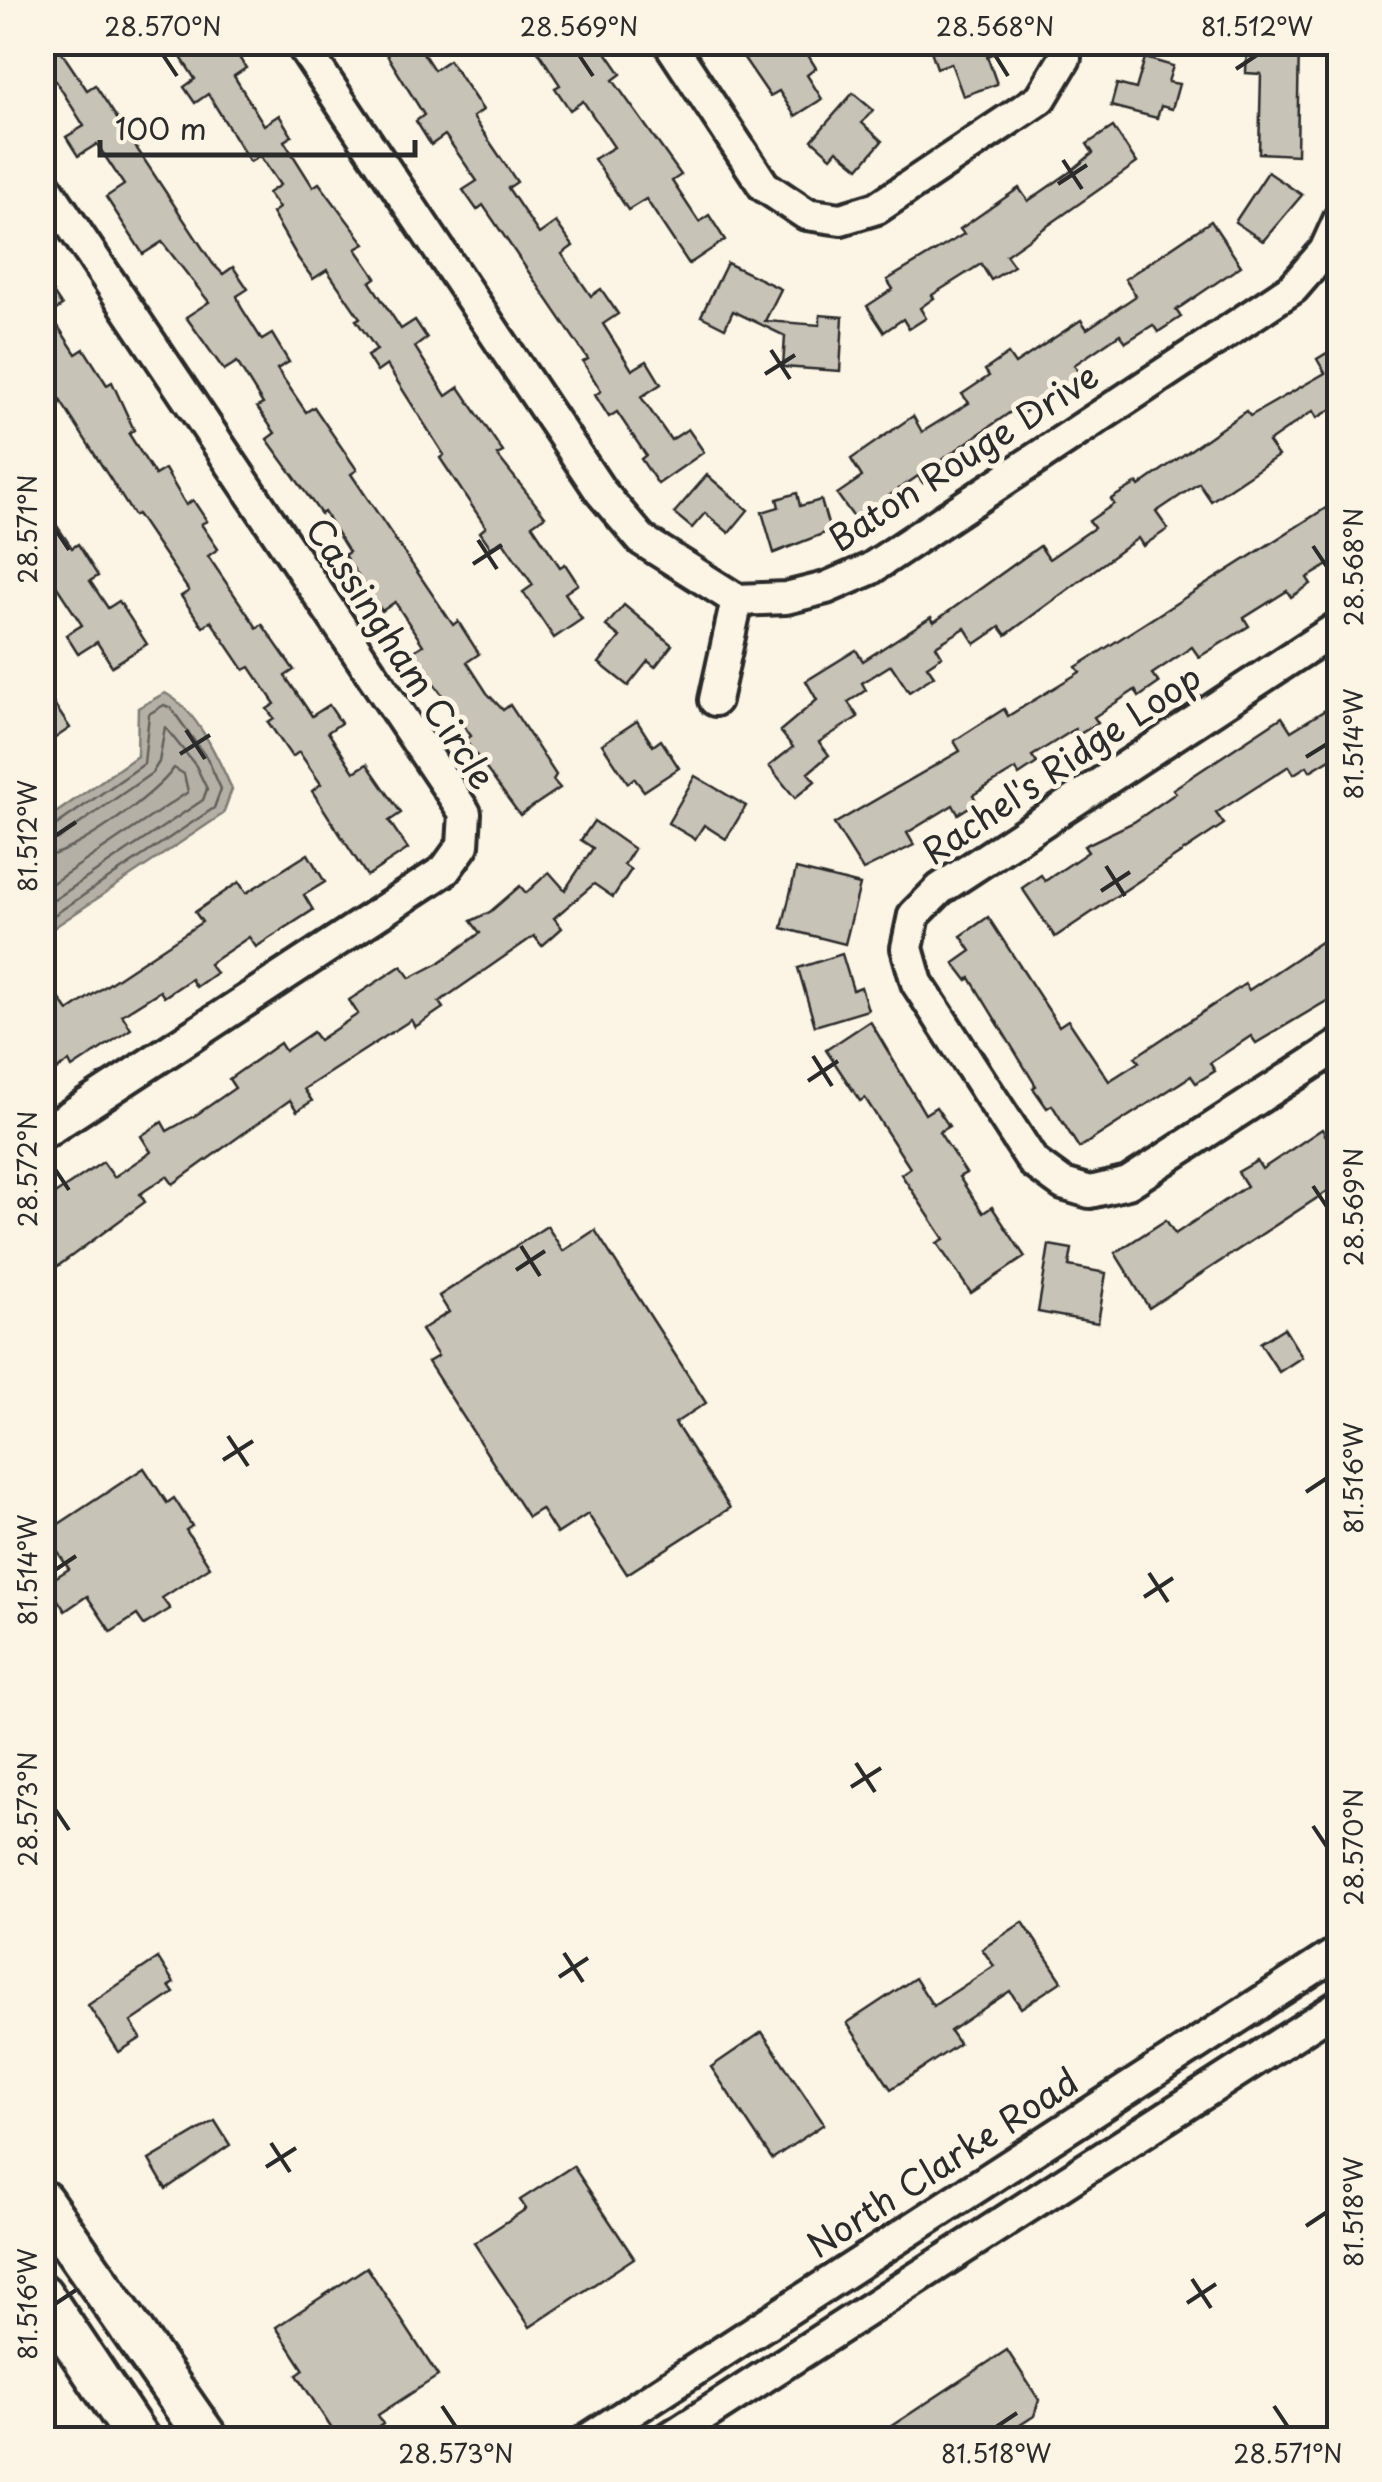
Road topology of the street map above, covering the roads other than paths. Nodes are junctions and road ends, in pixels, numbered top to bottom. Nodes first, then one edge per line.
1 (300, 42) edge
2 (669, 42) edge
3 (1064, 42) edge
4 (42, 181) edge
5 (1340, 218) edge
6 (737, 600) junction
7 (1340, 626) edge
8 (716, 700) dead end
9 (1340, 1046) edge
10 (42, 1134) edge
11 (1340, 1952) edge
12 (1340, 2005) edge
13 (42, 2201) edge
14 (42, 2295) edge
15 (759, 2328) junction
16 (783, 2364) junction
17 (139, 2440) edge
18 (208, 2440) edge
19 (587, 2440) edge
20 (666, 2440) edge

1 - 6 street
2 - 3 street
4 - 10 street, Cassingham Circle
5 - 6 street, Baton Rouge Drive
6 - 8 street
7 - 9 street, Rachel's Ridge Loop
11 - 15 street, North Clarke Road
12 - 16 street
13 - 18 main road
14 - 17 main road
15 - 16 street
15 - 19 street, North Clarke Road
16 - 20 street

